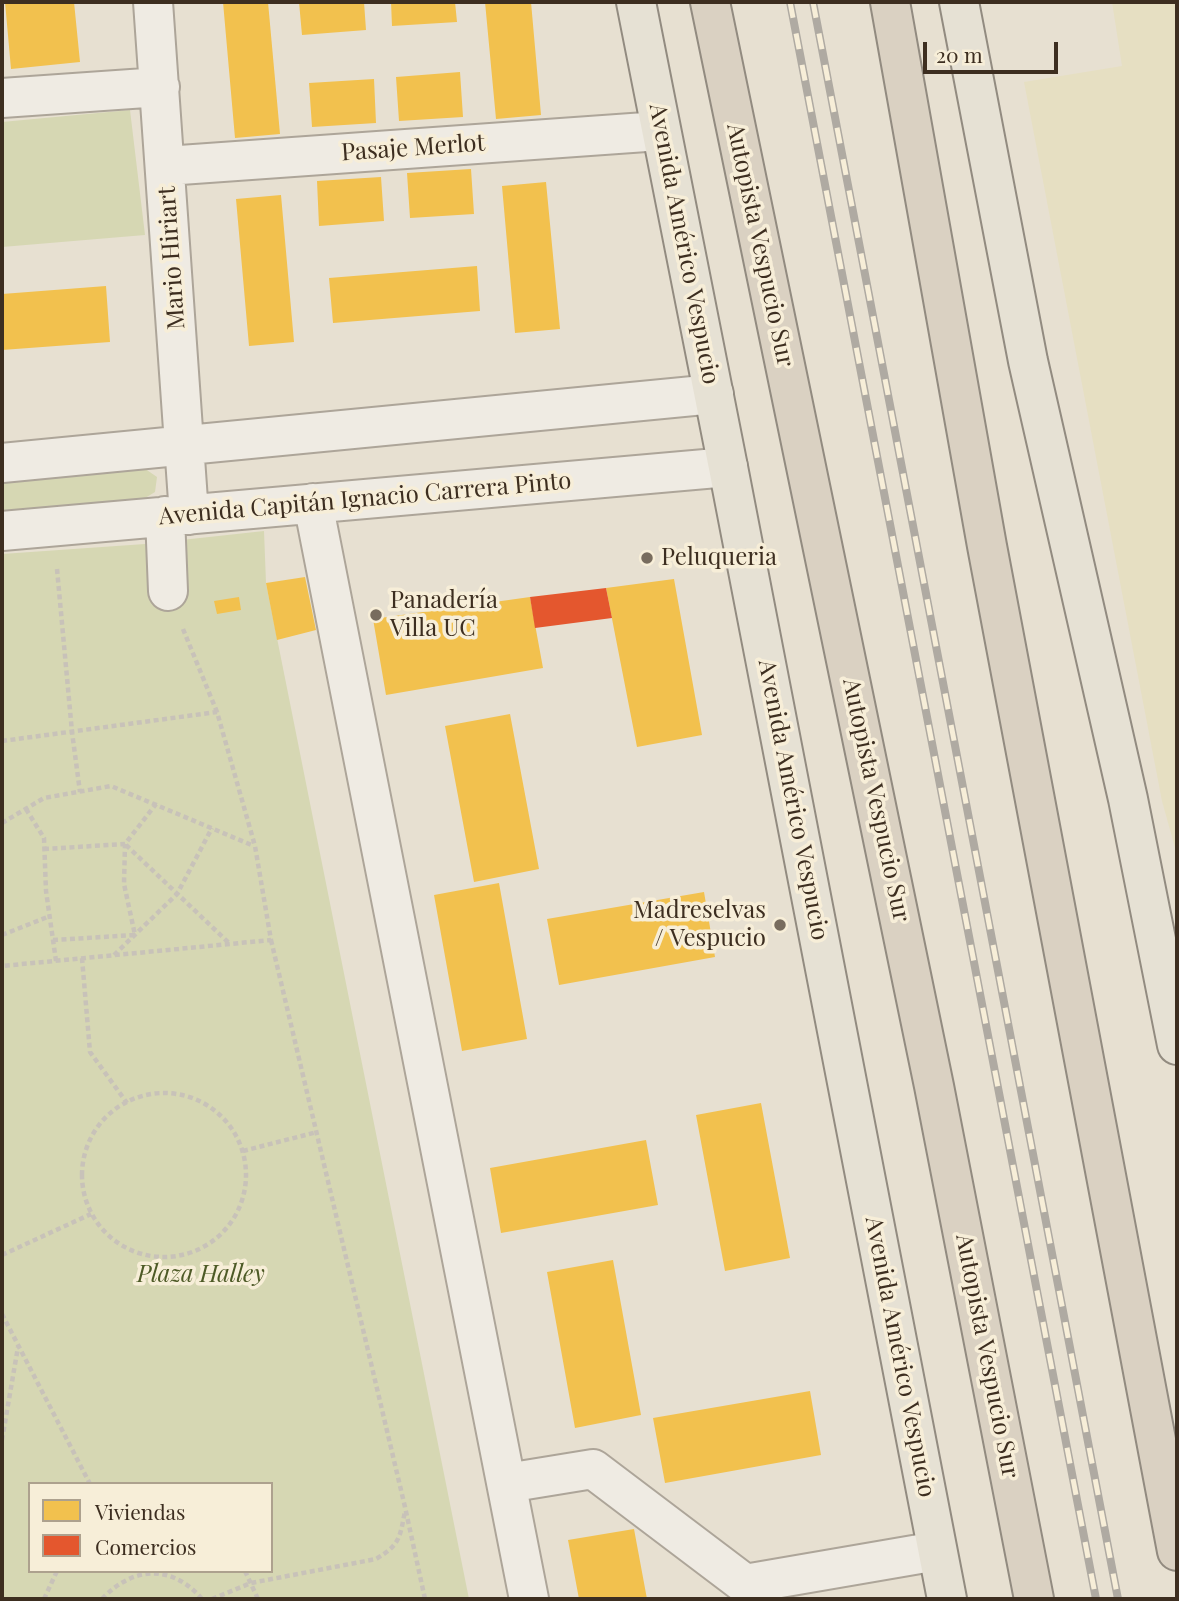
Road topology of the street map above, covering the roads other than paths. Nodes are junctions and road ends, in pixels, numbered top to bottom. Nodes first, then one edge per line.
1 (153, 2) edge
2 (636, 2) edge
3 (710, 2) edge
4 (890, 2) edge
5 (959, 2) edge
6 (160, 87) junction
7 (2, 98) edge
8 (660, 131) junction
9 (166, 166) junction
10 (714, 394) junction
11 (184, 446) junction
12 (2, 463) edge
13 (728, 467) junction
14 (313, 503) junction
15 (177, 516) junction
16 (2, 531) edge
17 (167, 591) road end
18 (1177, 1045) edge
19 (507, 1483) junction
20 (937, 1551) junction
21 (1177, 1551) edge
22 (741, 1592) edge
23 (529, 1599) edge
24 (947, 1599) edge
25 (1034, 1599) edge

1 - 6 street, Mario Hiriart
2 - 8 main road, Avenida Américo Vespucio
3 - 25 highway, Autopista Vespucio Sur
4 - 21 highway
5 - 18 main road
6 - 7 street
6 - 9 street, Mario Hiriart
8 - 9 street, Pasaje Merlot
8 - 10 main road, Avenida Américo Vespucio
9 - 11 street, Mario Hiriart
10 - 11 street
10 - 13 main road, Avenida Américo Vespucio
11 - 12 street
11 - 15 street, Mario Hiriart
13 - 14 street, Avenida Capitán Ignacio Carrera Pinto
13 - 20 main road, Avenida Américo Vespucio
14 - 15 street, Avenida Capitán Ignacio Carrera Pinto
14 - 19 street
15 - 16 street, Avenida Capitán Ignacio Carrera Pinto
15 - 17 street, Mario Hiriart
19 - 22 street
19 - 23 street
20 - 22 street
20 - 24 main road, Avenida Américo Vespucio

